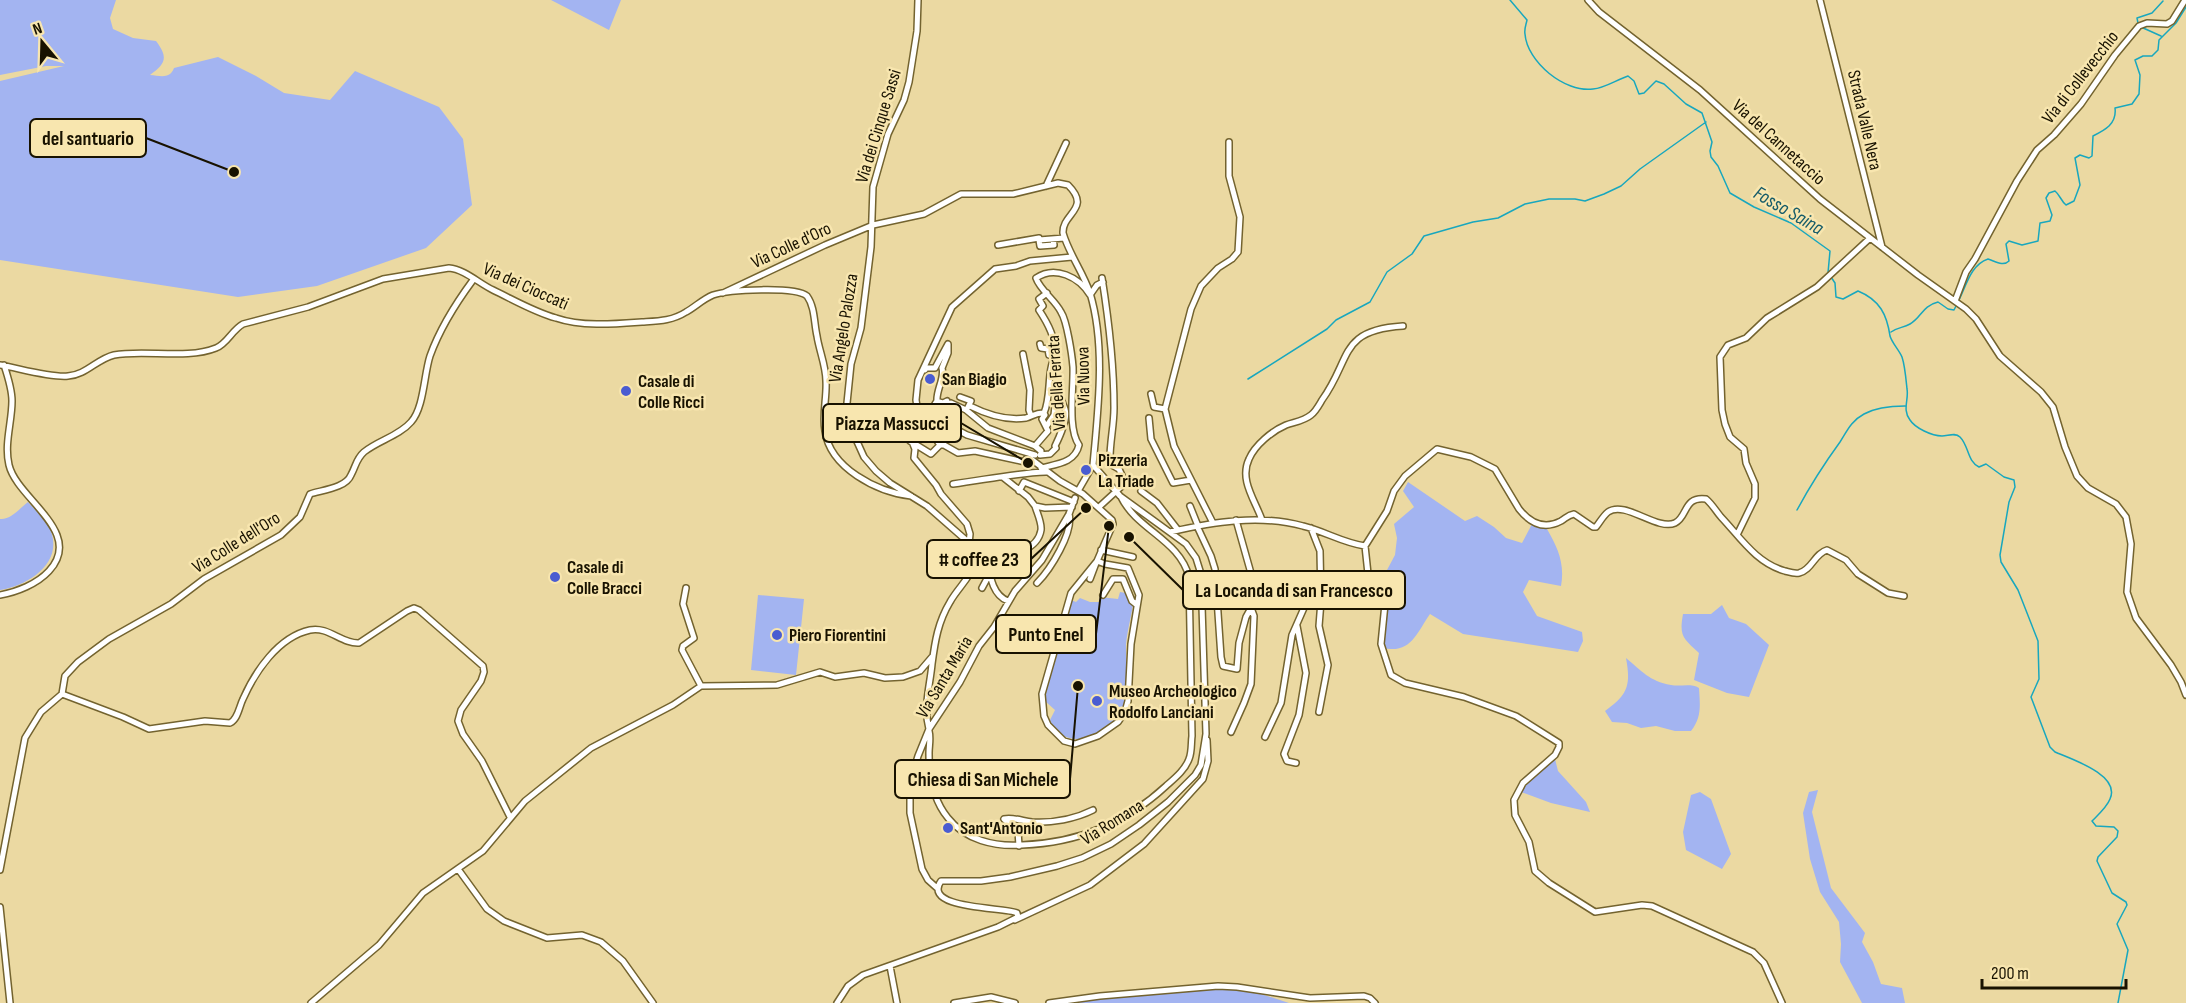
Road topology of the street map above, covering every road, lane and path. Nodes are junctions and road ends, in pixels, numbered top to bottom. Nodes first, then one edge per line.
1 (918, 0) edge
2 (1588, 0) edge
3 (1820, 0) edge
4 (2185, 0) edge
5 (1065, 142) dead end
6 (1229, 142) dead end
7 (1046, 186) junction
8 (873, 225) junction
9 (1064, 238) junction
10 (1869, 239) junction
11 (998, 245) dead end
12 (1882, 247) junction
13 (1072, 257) junction
14 (473, 280) junction
15 (1047, 293) junction
16 (723, 294) junction
17 (1090, 295) junction
18 (1955, 301) junction
19 (1403, 326) dead end
20 (1040, 344) dead end
21 (1023, 354) dead end
22 (1056, 357) junction
23 (2, 365) edge
24 (919, 377) junction
25 (1049, 389) junction
26 (1150, 394) dead end
27 (960, 397) dead end
28 (936, 403) junction
29 (1061, 403) junction
30 (968, 408) junction
31 (1165, 409) junction
32 (1044, 413) junction
33 (1031, 416) junction
34 (1149, 418) dead end
35 (908, 424) dead end
36 (1046, 427) junction
37 (910, 441) junction
38 (940, 445) junction
39 (1035, 446) junction
40 (1035, 456) junction
41 (1093, 465) junction
42 (1041, 468) junction
43 (1047, 472) junction
44 (1022, 473) junction
45 (1004, 478) junction
46 (1191, 480) junction
47 (1024, 482) junction
48 (953, 484) dead end
49 (1019, 491) junction
50 (1141, 491) dead end
51 (1118, 493) junction
52 (911, 496) junction
53 (1076, 498) junction
54 (1035, 506) junction
55 (1191, 506) dead end
56 (1099, 507) junction
57 (1069, 514) junction
58 (1236, 520) junction
59 (1262, 520) junction
60 (1213, 522) junction
61 (1198, 526) junction
62 (1311, 528) junction
63 (1178, 530) junction
64 (1168, 532) junction
65 (1738, 533) junction
66 (969, 544) junction
67 (1365, 546) junction
68 (1101, 550) junction
69 (1133, 557) dead end
70 (987, 559) junction
71 (1096, 561) junction
72 (975, 563) junction
73 (1320, 572) junction
74 (989, 575) junction
75 (1090, 579) dead end
76 (1037, 583) dead end
77 (686, 588) dead end
78 (982, 588) dead end
79 (0, 595) edge
80 (1103, 595) dead end
81 (1904, 596) dead end
82 (1008, 601) junction
83 (1137, 605) junction
84 (1251, 608) junction
85 (1297, 624) junction
86 (932, 657) junction
87 (701, 686) junction
88 (62, 694) junction
89 (2186, 695) edge
90 (1319, 712) dead end
91 (929, 730) junction
92 (1231, 732) dead end
93 (1206, 736) junction
94 (1265, 737) dead end
95 (1296, 763) dead end
96 (1093, 810) dead end
97 (510, 817) junction
98 (1019, 846) junction
99 (458, 869) junction
100 (0, 870) edge
101 (937, 888) junction
102 (0, 907) edge
103 (1013, 921) junction
104 (890, 966) junction
105 (10, 1003) edge
106 (311, 1003) edge
107 (653, 1003) edge
108 (837, 1003) edge
109 (897, 1003) edge
110 (954, 1003) edge
111 (1015, 1003) edge
112 (1050, 1003) edge
113 (1375, 1003) edge
114 (1782, 1003) edge

1 - 8 street, Via dei Cinque Sassi
2 - 10 street, Via del Cannetaccio
3 - 12 street, Strada Valle Nera
4 - 18 street, Via di Collevecchio
5 - 7 street
6 - 31 street
7 - 8 street, Via Colle d'Oro
7 - 9 street
8 - 16 street, Via Colle d'Oro
8 - 52 street, Via Angelo Palozza
9 - 11 street
9 - 13 street, Via Nuova
10 - 12 street, Via del Cannetaccio
10 - 65 street
12 - 18 street, Via del Cannetaccio
13 - 17 street, Via Nuova
13 - 24 street
14 - 16 street, Via dei Cioccati
14 - 23 street, Via dei Cioccati
14 - 88 street, Via Colle dell'Oro
15 - 17 street, Via della Ferrata
15 - 22 street
15 - 42 street, Via della Ferrata
16 - 52 street, Via dei Cioccati
17 - 41 street, Via Nuova
17 - 51 street
18 - 89 street, Via del Cannetaccio
19 - 59 street
20 - 22 street
21 - 33 street
22 - 25 street
23 - 79 street
24 - 28 street
24 - 38 street
25 - 29 street
25 - 32 street
26 - 31 street
27 - 30 street
28 - 30 street
28 - 40 street
29 - 36 street
29 - 40 street
30 - 33 street
30 - 39 street
31 - 46 street
32 - 33 street
32 - 36 street
34 - 46 street
35 - 37 street
36 - 39 street
37 - 38 street
37 - 66 street
38 - 40 street
39 - 40 street
40 - 42 street
41 - 51 street
41 - 53 street, Via Santa Maria
42 - 43 street
43 - 44 street
43 - 53 street
44 - 45 street
44 - 47 street
45 - 48 street
45 - 49 street
46 - 60 street
47 - 49 street
47 - 53 street
49 - 54 street
50 - 63 street
51 - 56 street
51 - 64 street, Via Romana
51 - 98 street
52 - 66 street, Via Angelo Palozza
53 - 54 street
53 - 56 street
53 - 57 street, Via Santa Maria
54 - 70 street
55 - 61 street
56 - 68 street
57 - 76 street
57 - 82 street, Via Santa Maria
58 - 59 street
58 - 60 street
58 - 84 street
59 - 62 street
60 - 61 street
61 - 63 street
61 - 84 street
62 - 67 street
62 - 73 street
63 - 64 street
64 - 93 street, Via Romana
65 - 67 street
65 - 81 street
66 - 72 street
67 - 114 street
68 - 69 street
68 - 71 street
70 - 72 street
70 - 74 street
71 - 75 street
71 - 83 street
71 - 83 street
72 - 86 street
73 - 85 street
73 - 90 street
74 - 78 street
74 - 82 street
77 - 87 street
80 - 83 street
82 - 91 street, Via Santa Maria
84 - 92 street
85 - 94 street
85 - 95 street
86 - 87 street
86 - 91 street
87 - 97 street
88 - 97 street
88 - 100 street
91 - 98 street
91 - 101 street, Via Santa Maria
93 - 101 street, Via Romana
93 - 103 street
96 - 98 street
97 - 99 street
99 - 106 street
99 - 107 street
101 - 103 street
102 - 105 street
103 - 104 street
104 - 108 street
104 - 109 street
110 - 111 street
112 - 113 street

